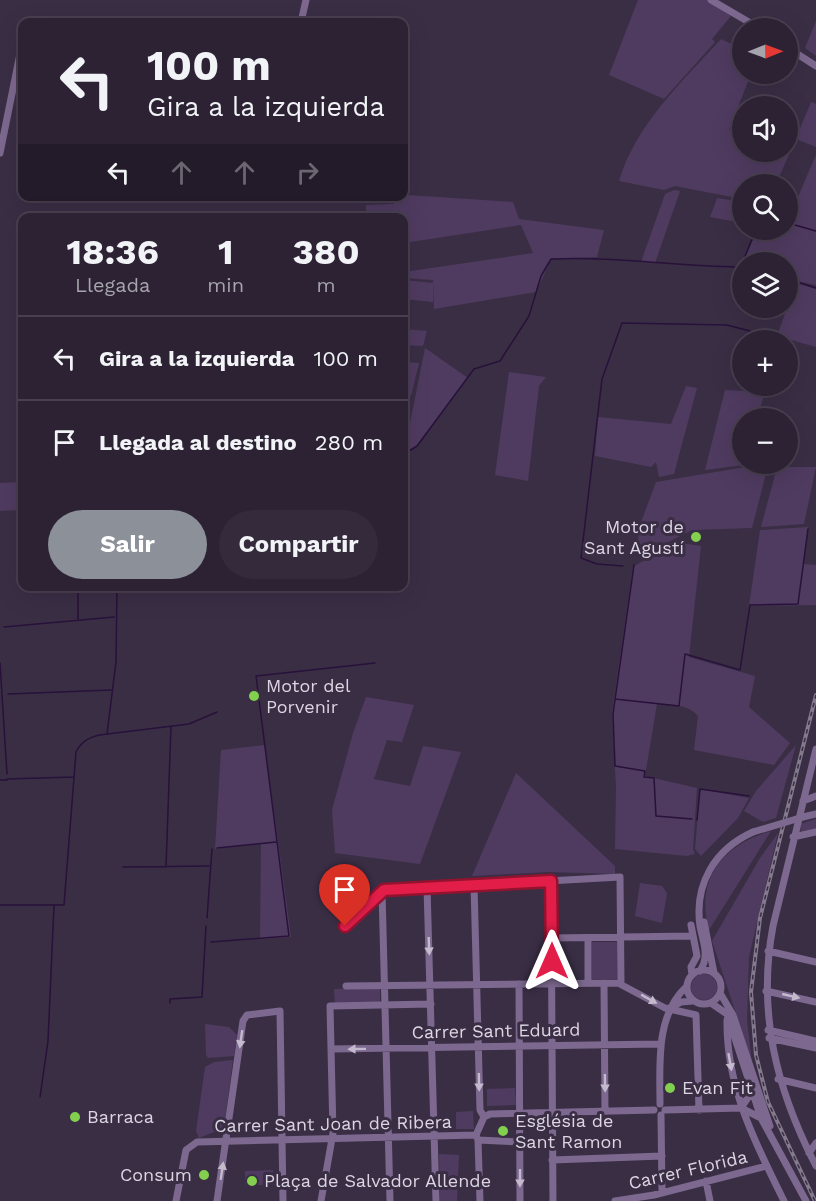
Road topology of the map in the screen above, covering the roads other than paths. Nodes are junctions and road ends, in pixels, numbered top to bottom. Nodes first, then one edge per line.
1 (306, 0) edge
2 (712, 0) edge
3 (302, 18) edge
4 (742, 18) edge
5 (798, 54) edge
6 (18, 64) edge
7 (813, 64) edge
8 (0, 153) edge
9 (816, 749) edge
10 (806, 790) junction
11 (815, 796) edge
12 (803, 801) junction
13 (816, 814) edge
14 (816, 832) edge
15 (793, 837) junction
16 (551, 881) junction
17 (474, 885) junction
18 (428, 888) junction
19 (382, 891) junction
20 (700, 910) junction
21 (691, 925) dead end
22 (345, 926) dead end
23 (693, 936) junction
24 (552, 938) junction
25 (588, 938) junction
26 (621, 938) junction
27 (768, 951) junction
28 (816, 962) edge
29 (700, 971) junction
30 (714, 973) junction
31 (692, 975) junction
32 (552, 983) junction
33 (588, 983) junction
34 (604, 983) junction
35 (477, 984) junction
36 (519, 984) junction
37 (621, 984) junction
38 (384, 985) junction
39 (430, 985) junction
40 (346, 986) dead end
41 (687, 986) junction
42 (766, 991) junction
43 (720, 993) junction
44 (693, 1001) junction
45 (816, 1002) edge
46 (711, 1003) junction
47 (430, 1004) junction
48 (385, 1005) junction
49 (671, 1009) junction
50 (727, 1014) junction
51 (769, 1034) junction
52 (816, 1041) edge
53 (552, 1044) junction
54 (660, 1044) junction
55 (604, 1045) junction
56 (479, 1046) junction
57 (520, 1046) junction
58 (432, 1047) junction
59 (386, 1048) junction
60 (816, 1048) edge
61 (332, 1049) junction
62 (778, 1079) junction
63 (750, 1087) junction
64 (816, 1088) edge
65 (741, 1108) junction
66 (660, 1110) junction
67 (699, 1110) junction
68 (605, 1111) junction
69 (552, 1112) junction
70 (520, 1113) junction
71 (484, 1117) junction
72 (761, 1118) junction
73 (434, 1137) junction
74 (477, 1137) junction
75 (388, 1138) junction
76 (332, 1140) junction
77 (282, 1141) junction
78 (226, 1142) junction
79 (520, 1142) junction
80 (816, 1143) edge
81 (781, 1153) junction
82 (809, 1153) junction
83 (662, 1156) junction
84 (552, 1160) junction
85 (766, 1166) junction
86 (816, 1166) edge
87 (706, 1181) junction
88 (662, 1192) junction
89 (637, 1200) edge
90 (176, 1201) edge
91 (217, 1201) edge
92 (283, 1201) edge
93 (321, 1201) edge
94 (390, 1201) edge
95 (436, 1201) edge
96 (480, 1201) edge
97 (520, 1201) edge
98 (553, 1201) edge
99 (615, 1201) edge
100 (710, 1201) edge
101 (784, 1201) edge
102 (806, 1201) edge

1 - 3 street
2 - 4 street
5 - 7 street
6 - 8 street
9 - 10 street
10 - 11 street
10 - 12 street
11 - 12 street
12 - 15 street
13 - 20 street, bridge
14 - 15 street
15 - 27 street
16 - 17 street
16 - 24 street
16 - 26 street
17 - 18 street
17 - 35 street
18 - 19 street
18 -> 39 street
19 - 22 street
19 - 38 street
20 - 29 street
20 - 30 street
21 - 23 street
23 - 26 street
23 - 31 street
24 - 25 street
24 - 32 street
25 - 26 street
25 - 33 street
26 - 37 street
27 - 28 street
27 - 42 street
29 - 30 street
29 - 31 street
30 - 43 street
31 - 41 street
32 - 33 street
32 - 36 street
32 - 53 street
33 - 34 street
34 - 37 street
34 - 55 street
35 - 36 street
35 - 39 street
35 - 56 street
36 - 57 street
37 -> 49 street
38 - 39 street
38 - 40 street
38 - 48 street
39 - 47 street
41 - 44 street
41 - 49 street
42 -> 45 street
42 - 51 street
43 - 46 street
43 - 81 street
44 - 46 street
44 - 49 street
46 - 50 street
47 - 48 street
47 - 58 street
48 - 59 street
48 - 61 street
49 - 54 street
49 - 67 street
50 - 63 street
50 -> 65 street
51 - 52 street
51 - 60 street
51 - 62 street
53 - 55 street, Carrer Sant Eduard
53 - 57 street, Carrer Sant Eduard
53 - 69 street
54 - 55 street, Carrer Sant Eduard
54 - 66 street
55 -> 68 street
56 - 57 street, Carrer Sant Eduard
56 - 58 street, Carrer Sant Eduard
56 -> 71 street
57 - 70 street
58 - 59 street, Carrer Sant Eduard
58 - 73 street
59 -> 61 street, Carrer Sant Eduard
59 - 75 street
61 - 76 street
62 - 64 street
62 - 82 street
63 - 65 street
63 - 72 street
65 - 67 street
65 - 72 street
65 - 85 street
66 - 67 street
66 - 68 street
66 - 83 street
68 - 69 street
69 - 70 street
69 - 84 street
70 - 71 street
70 - 79 street
71 - 74 street
72 - 81 street
73 - 74 street, Carrer Sant Joan de Ribera
73 - 75 street, Carrer Sant Joan de Ribera
73 - 95 street
74 - 79 street, Carrer Sant Joan de Ribera
74 - 96 street
75 - 76 street, Carrer Sant Joan de Ribera
75 - 94 street
76 - 77 street, Carrer Sant Joan de Ribera
76 - 93 street
77 - 78 street, Carrer Sant Joan de Ribera
77 -> 78 street
77 - 92 street
78 - 90 street, Carrer Sant Joan de Ribera
91 -> 78 street
79 -> 97 street
80 - 82 street
81 - 102 street
82 - 86 street
83 - 84 street
83 - 88 street
84 - 98 street
85 - 87 street, Carrer Florida
85 - 101 street
87 - 88 street, Carrer Florida
87 - 100 street
88 - 89 street, Carrer Florida
89 - 99 street, Carrer Florida

